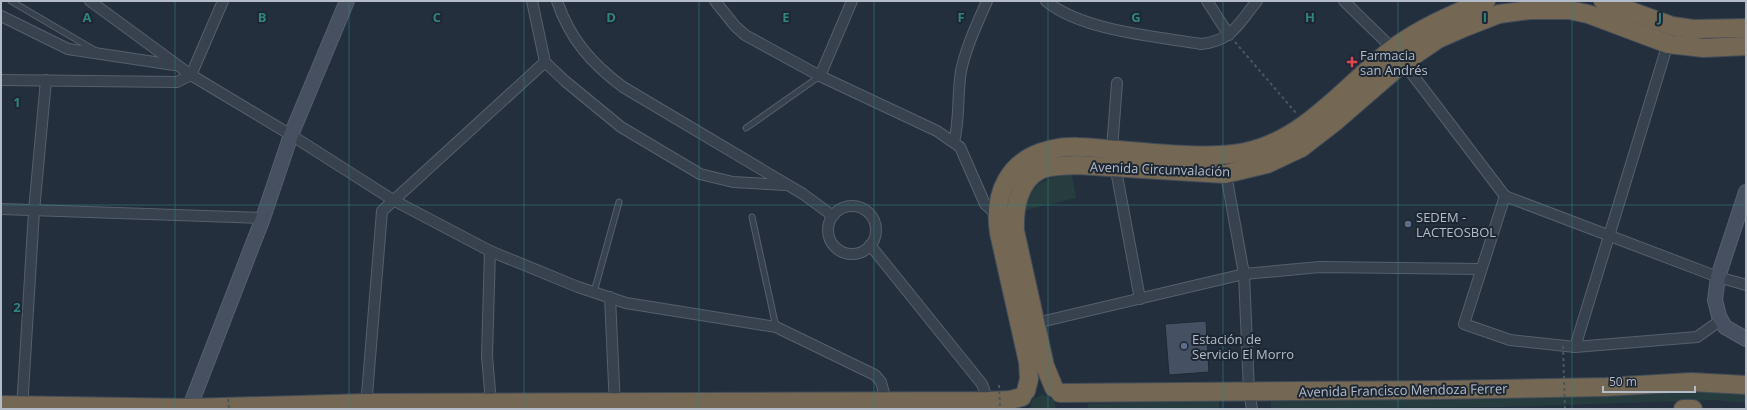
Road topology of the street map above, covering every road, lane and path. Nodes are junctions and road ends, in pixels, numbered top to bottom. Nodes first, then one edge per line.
1 (11, 1) edge
2 (90, 1) edge
3 (223, 1) edge
4 (347, 1) edge
5 (532, 1) edge
6 (556, 1) edge
7 (715, 1) edge
8 (852, 1) edge
9 (987, 1) edge
10 (1046, 1) edge
11 (1207, 1) edge
12 (1257, 1) edge
13 (1344, 1) edge
14 (1486, 1) edge
15 (1603, 1) edge
16 (1, 16) edge
17 (1672, 26) junction
18 (1746, 28) edge
19 (1229, 35) junction
20 (1668, 44) junction
21 (1746, 46) edge
22 (102, 54) junction
23 (1398, 56) junction
24 (545, 62) junction
25 (176, 65) junction
26 (191, 75) junction
27 (820, 76) junction
28 (1, 80) edge
29 (46, 80) junction
30 (1117, 83) dead end
31 (1305, 123) junction
32 (746, 128) dead end
33 (291, 135) junction
34 (954, 142) junction
35 (1112, 149) junction
36 (1224, 155) junction
37 (1115, 167) junction
38 (1225, 174) junction
39 (788, 185) junction
40 (1746, 192) edge
41 (1505, 196) junction
42 (393, 200) junction
43 (619, 202) dead end
44 (1, 209) edge
45 (34, 211) junction
46 (833, 216) junction
47 (997, 216) junction
48 (752, 217) dead end
49 (262, 218) junction
50 (1007, 232) junction
51 (1610, 236) junction
52 (870, 245) junction
53 (490, 251) junction
54 (1481, 269) junction
55 (1244, 274) junction
56 (1718, 277) junction
57 (1746, 286) edge
58 (594, 292) junction
59 (610, 297) junction
60 (1140, 299) junction
61 (1721, 320) junction
62 (1036, 323) junction
63 (776, 327) junction
64 (1746, 339) edge
65 (1563, 346) junction
66 (1575, 347) junction
67 (1746, 385) edge
68 (999, 386) dead end
69 (1249, 391) junction
70 (1059, 397) edge
71 (228, 399) dead end
72 (1023, 399) edge
73 (491, 403) junction
74 (1, 405) edge
75 (615, 405) edge
76 (887, 405) edge
77 (994, 405) edge
78 (366, 406) edge
79 (22, 407) edge
80 (190, 409) edge
81 (229, 409) edge
82 (1252, 409) edge
83 (1565, 409) edge
84 (1685, 409) edge
85 (1693, 409) edge

1 - 22 lane
2 - 25 street
3 - 26 street
4 - 33 street
5 - 24 street
6 - 39 street
7 - 27 street
8 - 27 street
9 - 34 street
10 - 19 street
11 - 19 street
12 - 19 street
13 - 23 street
14 - 23 highway, Avenida Circunvalación
15 - 17 highway
16 - 22 street
17 - 18 highway
17 - 20 street
19 - 31 path
20 - 21 highway, Avenida Circunvalación
20 - 23 highway, Avenida Circunvalación
20 - 51 street
22 - 25 street
23 - 31 highway, Avenida Circunvalación
23 - 38 highway, Avenida Circunvalación
23 - 41 street
24 - 39 street
24 - 42 street
25 - 26 street
26 - 29 street
26 - 33 street
27 - 32 lane
27 - 34 street
28 - 29 street
29 - 45 street
30 - 35 street
31 - 36 highway, Avenida Circunvalación
33 - 42 street
33 - 49 street
34 - 47 street
35 - 36 highway, Avenida Circunvalación
35 - 37 street
35 - 47 highway, Avenida Circunvalación
36 - 38 street
37 - 38 highway, Avenida Circunvalación
37 - 50 highway, Avenida Circunvalación
37 - 60 street
38 - 55 street
39 - 46 street
40 - 56 street
41 - 51 street
41 - 54 street
42 - 53 street
42 - 78 street
43 - 58 lane
44 - 45 street
45 - 49 street
45 - 79 street
46 - 52 street
46 - 52 street
47 - 50 highway, Avenida Circunvalación
48 - 63 lane
49 - 80 street
50 - 62 highway, Avenida Circunvalación
50 - 72 highway, Avenida Circunvalación
51 - 56 street
51 - 66 street
52 - 77 street
53 - 58 street
53 - 73 street
54 - 55 street
54 - 65 street
55 - 60 street
55 - 69 street
56 - 57 street
56 - 61 street
58 - 59 street
59 - 63 street
59 - 75 street
60 - 62 street
61 - 64 street
61 - 66 street
62 - 70 highway, Avenida Circunvalación
63 - 76 street
65 - 66 street
65 - 83 path, bridge
67 - 69 highway, Avenida Francisco Mendoza Ferrer
68 - 77 path, bridge
69 - 70 highway, Avenida Francisco Mendoza Ferrer
69 - 82 street
70 - 72 highway, Avenida Francisco Mendoza Ferrer
71 - 81 path, bridge
72 - 77 highway, Avenida Francisco Mendoza Ferrer
73 - 75 highway, Avenida Francisco Mendoza Ferrer
73 - 78 highway, Avenida Francisco Mendoza Ferrer
74 - 79 highway, Avenida Francisco Mendoza Ferrer
75 - 76 highway, Avenida Francisco Mendoza Ferrer
76 - 77 highway, Avenida Francisco Mendoza Ferrer
78 - 80 highway, Avenida Francisco Mendoza Ferrer
79 - 80 highway, Avenida Francisco Mendoza Ferrer
84 - 85 highway

